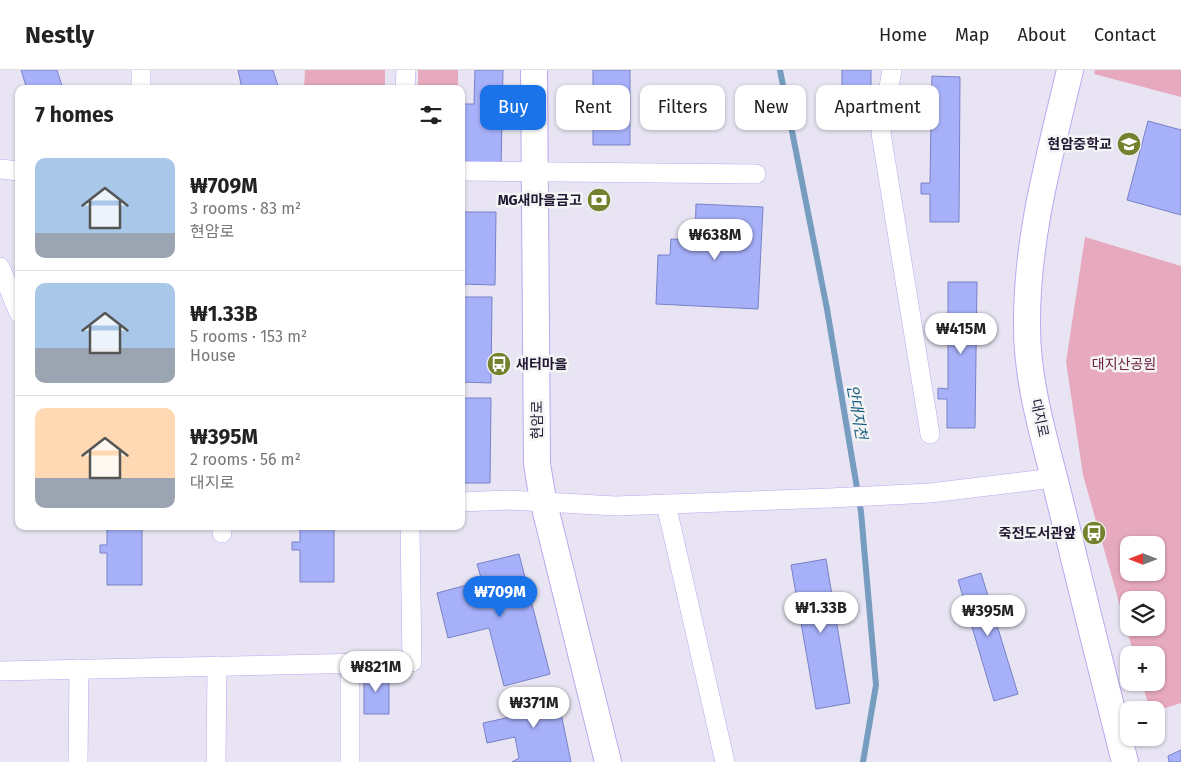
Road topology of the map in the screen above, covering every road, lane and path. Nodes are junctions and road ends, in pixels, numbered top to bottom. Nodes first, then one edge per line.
1 (141, 70) edge
2 (406, 70) edge
3 (534, 70) edge
4 (892, 70) edge
5 (1070, 70) edge
6 (141, 85) edge
7 (405, 85) edge
8 (0, 170) edge
9 (15, 171) edge
10 (465, 171) edge
11 (536, 171) junction
12 (756, 174) dead end
13 (0, 268) edge
14 (15, 304) edge
15 (930, 434) dead end
16 (1054, 478) junction
17 (543, 500) junction
18 (465, 502) edge
19 (666, 504) junction
20 (410, 530) edge
21 (350, 663) junction
22 (217, 666) junction
23 (79, 669) junction
24 (0, 671) edge
25 (78, 762) edge
26 (216, 762) edge
27 (350, 762) edge
28 (608, 762) edge
29 (725, 762) edge
30 (1125, 762) edge

1 - 6 street
2 - 7 street
3 - 11 street, 현암로
4 - 15 street
5 - 16 street, 대지로
8 - 9 street
10 - 11 street
11 - 12 street
11 - 17 street, 현암로
13 - 14 street
16 - 19 street
16 - 30 street, 대지로
17 - 18 street
17 - 19 street
17 - 28 street, 현암로
19 - 29 street
20 - 21 street
21 - 22 street
21 - 27 street
22 - 23 street
22 - 26 street
23 - 24 street
23 - 25 street

